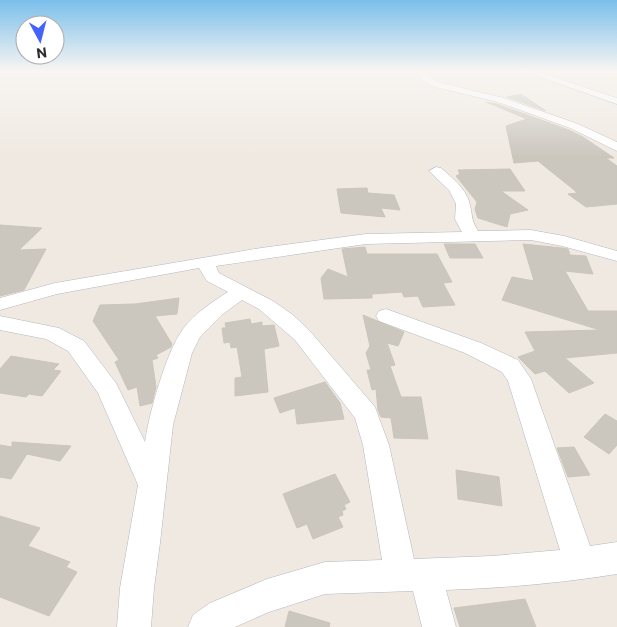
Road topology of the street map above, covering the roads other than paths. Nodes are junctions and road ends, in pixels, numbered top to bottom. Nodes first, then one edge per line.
1 (499, 99) edge
2 (617, 148) edge
3 (436, 171) dead end
4 (472, 236) junction
5 (617, 256) edge
6 (206, 262) junction
7 (240, 293) junction
8 (0, 304) edge
9 (386, 316) dead end
10 (0, 323) edge
11 (153, 485) junction
12 (617, 558) edge
13 (580, 564) junction
14 (414, 575) junction
15 (134, 627) edge
16 (204, 627) edge
17 (440, 627) edge

1 - 2 street
3 - 4 street
4 - 5 street
4 - 6 street
6 - 7 street
6 - 8 street
7 - 11 street
7 - 14 street
9 - 13 street
10 - 11 street
11 - 15 street
12 - 13 street
13 - 14 street
14 - 16 street
14 - 17 street

